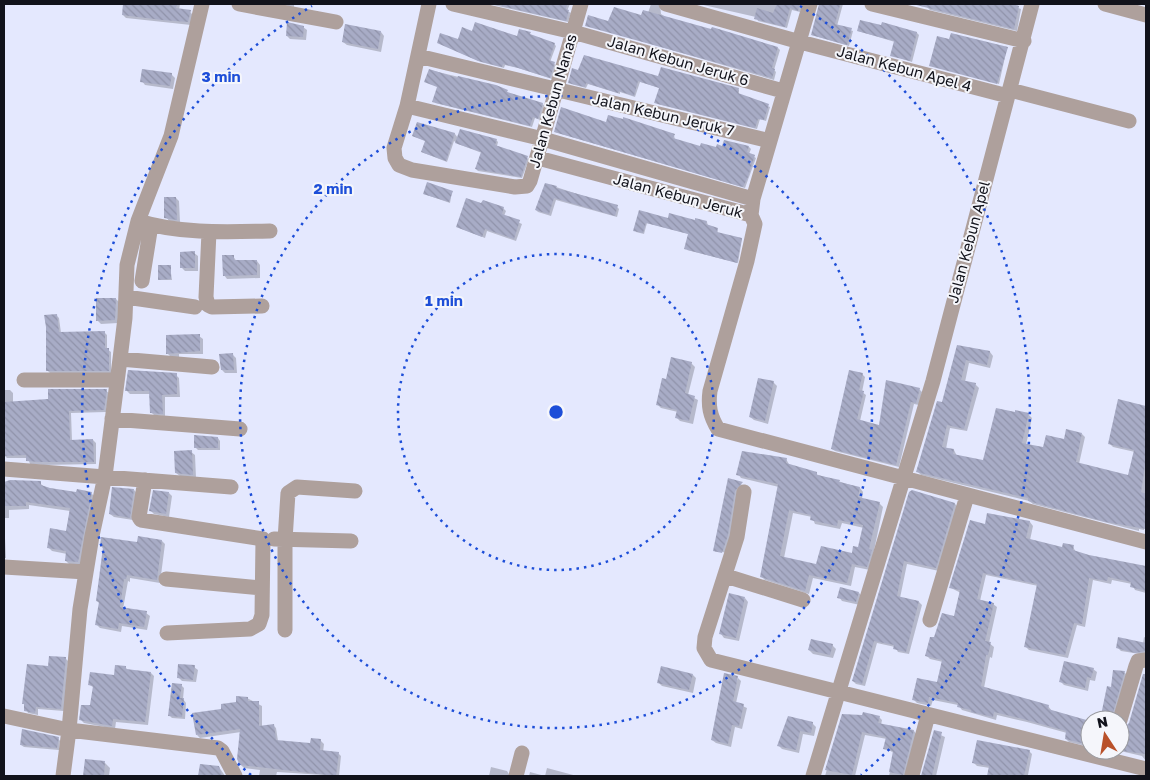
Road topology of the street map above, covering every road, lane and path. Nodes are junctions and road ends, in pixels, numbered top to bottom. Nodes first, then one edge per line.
1 (202, 4) edge
2 (239, 4) edge
3 (429, 4) edge
4 (452, 4) edge
5 (581, 4) edge
6 (666, 4) edge
7 (810, 4) edge
8 (872, 4) edge
9 (1032, 4) edge
10 (1105, 4) edge
11 (1146, 15) edge
12 (336, 22) dead end
13 (574, 32) junction
14 (1024, 41) junction
15 (800, 42) junction
16 (418, 56) junction
17 (555, 90) junction
18 (783, 90) junction
19 (1009, 93) junction
20 (407, 106) junction
21 (1129, 122) dead end
22 (543, 139) junction
23 (770, 141) junction
24 (538, 158) junction
25 (753, 199) junction
26 (751, 215) junction
27 (144, 223) junction
28 (270, 231) dead end
29 (209, 232) junction
30 (142, 281) dead end
31 (126, 297) junction
32 (262, 306) dead end
33 (195, 308) dead end
34 (120, 359) junction
35 (212, 367) dead end
36 (24, 380) dead end
37 (117, 380) junction
38 (112, 419) junction
39 (240, 429) dead end
40 (4, 469) edge
41 (105, 476) junction
42 (144, 480) junction
43 (904, 480) junction
44 (232, 487) dead end
45 (355, 491) dead end
46 (744, 492) dead end
47 (966, 496) junction
48 (263, 539) junction
49 (285, 540) junction
50 (351, 542) dead end
51 (1146, 542) edge
52 (4, 567) edge
53 (86, 572) junction
54 (726, 576) junction
55 (166, 579) dead end
56 (262, 588) junction
57 (802, 600) dead end
58 (930, 620) dead end
59 (285, 630) dead end
60 (167, 633) dead end
61 (1146, 660) edge
62 (837, 693) junction
63 (1123, 710) edge
64 (928, 715) junction
65 (4, 716) edge
66 (69, 730) junction
67 (1080, 749) edge
68 (522, 753) dead end
69 (1114, 760) edge
70 (1146, 769) edge
71 (1124, 771) edge
72 (912, 775) edge
73 (62, 776) edge
74 (235, 776) edge
75 (516, 776) edge
76 (813, 776) edge

1 - 27 street
2 - 12 street
3 - 16 street
4 - 13 street, Jalan Kebun Jeruk 6
5 - 13 street, Jalan Kebun Nanas
6 - 15 street, Jalan Kebun Apel 4
7 - 15 street, Jalan Kebun Jeruk
8 - 14 street
9 - 14 street, Jalan Kebun Apel
10 - 11 street
13 - 17 street, Jalan Kebun Nanas
13 - 18 street, Jalan Kebun Jeruk 6
14 - 19 street, Jalan Kebun Apel
15 - 18 street, Jalan Kebun Jeruk
15 - 19 street, Jalan Kebun Apel 4
16 - 17 street, Jalan Kebun Jeruk 7
16 - 20 street
17 - 22 street, Jalan Kebun Nanas
17 - 23 street, Jalan Kebun Jeruk 7
18 - 23 street, Jalan Kebun Jeruk
19 - 21 street, Jalan Kebun Apel 4
19 - 43 street, Jalan Kebun Apel
20 - 22 street
20 - 24 street, Jalan Kebun Nanas
22 - 24 street, Jalan Kebun Nanas
22 - 25 street
23 - 25 street, Jalan Kebun Jeruk
24 - 26 street, Jalan Kebun Jeruk
25 - 26 street, Jalan Kebun Jeruk
26 - 43 street
27 - 29 street
27 - 30 street
27 - 31 street
28 - 29 street
29 - 32 street
31 - 33 street
31 - 34 street
34 - 35 street
34 - 37 street
36 - 37 street
37 - 38 street
38 - 39 street
38 - 41 street
40 - 41 street
41 - 42 street
41 - 53 street
42 - 44 street
42 - 48 street
43 - 47 street
43 - 62 street, Jalan Kebun Apel
45 - 49 street
46 - 54 street
47 - 51 street
47 - 58 street
48 - 49 street
48 - 56 street
49 - 50 street
49 - 59 street
52 - 53 street
53 - 66 street
54 - 57 street
54 - 62 street
55 - 56 street
56 - 60 street
61 - 63 street
62 - 64 street
62 - 76 street, Jalan Kebun Apel
64 - 67 street
64 - 72 street
65 - 66 street
66 - 73 street
66 - 74 street
68 - 75 street
69 - 71 street
70 - 71 street

